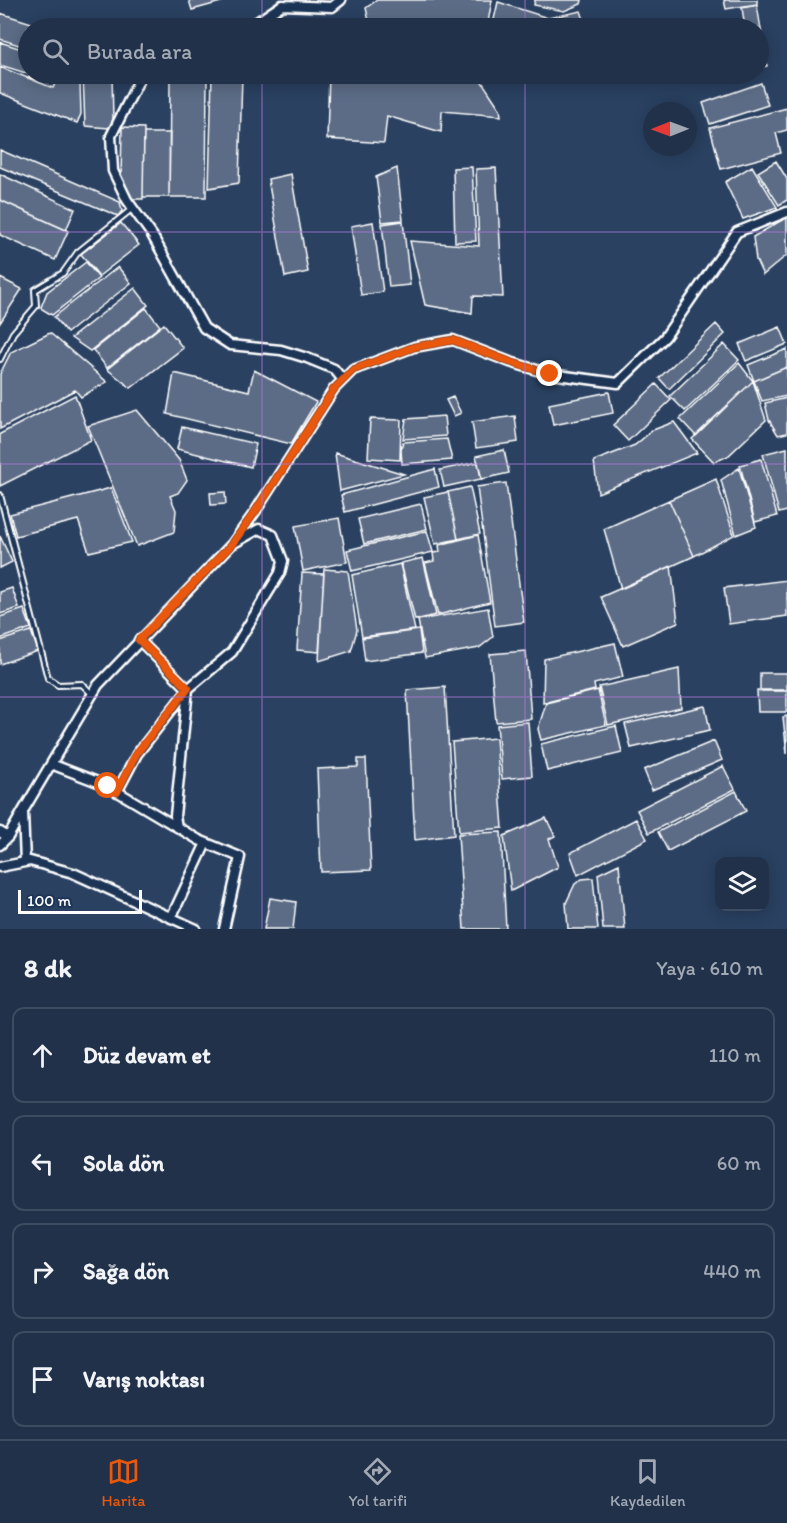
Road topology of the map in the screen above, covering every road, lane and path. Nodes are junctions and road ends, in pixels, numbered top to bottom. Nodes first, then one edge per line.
1 (341, 0) edge
2 (282, 3) edge
3 (262, 18) edge
4 (137, 84) edge
5 (133, 208) junction
6 (787, 212) edge
7 (0, 359) edge
8 (343, 380) junction
9 (0, 495) edge
10 (232, 544) junction
11 (139, 640) junction
12 (188, 688) junction
13 (92, 695) junction
14 (51, 764) junction
15 (117, 792) junction
16 (24, 811) junction
17 (177, 827) junction
18 (4, 835) edge
19 (206, 843) junction
20 (0, 845) edge
21 (25, 862) junction
22 (0, 867) edge
23 (171, 918) junction
24 (196, 929) edge
25 (224, 929) edge

1 - 2 street
2 - 3 street
4 - 5 street
5 - 7 lane
5 - 8 street
6 - 8 street
8 - 10 street
9 - 13 lane
10 - 11 street
10 - 12 street
11 - 12 street
11 - 13 street
12 - 15 street
12 - 17 street
13 - 14 street
14 - 15 street
14 - 16 street
15 - 17 street
16 - 18 street
16 - 21 street
17 - 19 street
18 - 20 street
19 - 23 street
19 - 25 street
21 - 22 street
21 - 23 street
23 - 24 street

